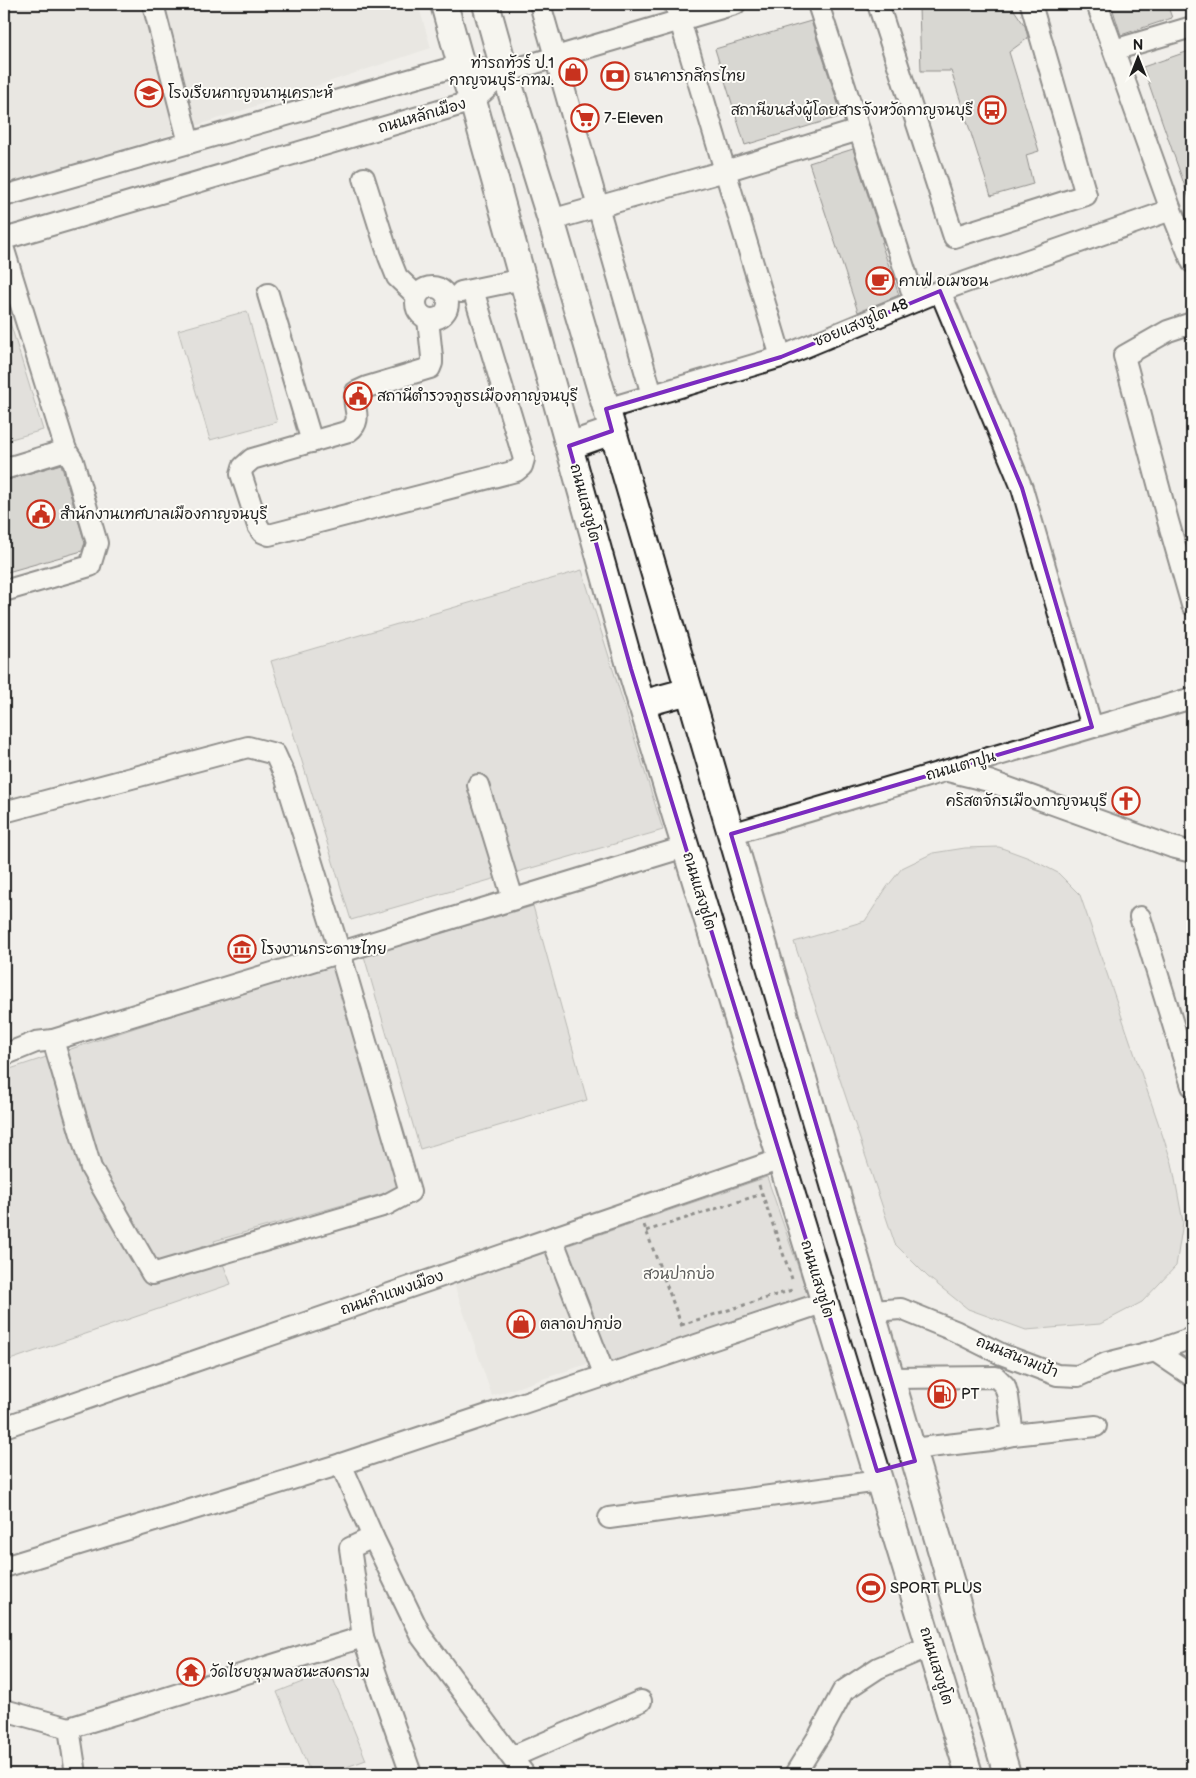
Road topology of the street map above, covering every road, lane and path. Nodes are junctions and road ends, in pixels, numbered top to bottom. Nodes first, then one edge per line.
1 (153, 4) edge
2 (444, 4) edge
3 (486, 4) edge
4 (540, 4) edge
5 (735, 4) edge
6 (818, 4) edge
7 (878, 4) edge
8 (1031, 4) edge
9 (1097, 4) edge
10 (678, 12) edge
11 (1192, 27) edge
12 (1114, 50) junction
13 (556, 57) junction
14 (461, 65) junction
15 (505, 72) junction
16 (473, 101) junction
17 (859, 130) junction
18 (189, 143) junction
19 (725, 170) junction
20 (364, 178) dead end
21 (4, 196) edge
22 (599, 207) junction
23 (1171, 210) junction
24 (552, 220) junction
25 (4, 239) edge
26 (4, 250) edge
27 (1192, 262) edge
28 (522, 279) junction
29 (474, 290) junction
30 (940, 291) junction
31 (268, 294) dead end
32 (417, 296) junction
33 (446, 296) junction
34 (915, 301) junction
35 (428, 319) junction
36 (1192, 323) edge
37 (781, 357) junction
38 (652, 395) junction
39 (609, 420) junction
40 (312, 442) junction
41 (569, 446) junction
42 (66, 450) junction
43 (4, 469) edge
44 (4, 591) edge
45 (1192, 605) edge
46 (689, 691) junction
47 (1192, 698) edge
48 (641, 704) junction
49 (1092, 727) junction
50 (947, 770) junction
51 (478, 785) dead end
52 (4, 812) edge
53 (731, 834) junction
54 (685, 847) junction
55 (1192, 852) edge
56 (513, 899) junction
57 (1140, 916) dead end
58 (340, 953) junction
59 (53, 1040) junction
60 (4, 1055) edge
61 (1192, 1086) edge
62 (781, 1159) junction
63 (753, 1168) junction
64 (762, 1194) junction
65 (638, 1208) junction
66 (646, 1231) junction
67 (552, 1238) junction
68 (792, 1279) dead end
69 (814, 1306) junction
70 (871, 1311) junction
71 (681, 1325) junction
72 (1192, 1338) edge
73 (690, 1348) junction
74 (1155, 1351) junction
75 (605, 1376) junction
76 (1192, 1376) edge
77 (891, 1378) junction
78 (1096, 1426) dead end
79 (4, 1427) edge
80 (1013, 1435) junction
81 (913, 1455) junction
82 (341, 1464) junction
83 (878, 1476) junction
84 (609, 1518) dead end
85 (373, 1538) junction
86 (4, 1567) edge
87 (363, 1637) junction
88 (930, 1646) junction
89 (641, 1701) dead end
90 (4, 1710) edge
91 (69, 1728) junction
92 (512, 1757) junction
93 (76, 1774) edge
94 (411, 1774) edge
95 (524, 1774) edge
96 (795, 1774) edge
97 (969, 1774) edge
98 (1007, 1774) edge

1 - 18 street
2 - 14 main road, ถนนแสงชูโต
3 - 15 main road
4 - 13 street
5 - 10 street
6 - 17 street
7 - 8 street
9 - 12 street
10 - 13 street
10 - 19 street
11 - 12 street
12 - 23 street
13 - 15 street
13 - 22 street
14 - 15 street
14 - 16 main road, ถนนแสงชูโต
14 - 18 street
15 - 16 street, ถนนหลักเมือง
15 - 24 main road
16 - 25 street, ถนนหลักเมือง
16 - 28 main road, ถนนแสงชูโต
17 - 19 street
17 - 34 street
18 - 21 street
19 - 22 street
19 - 37 street
20 - 32 street
22 - 24 street
22 - 38 street
23 - 27 street
23 - 30 street, ซอยแสงชูโต 48
24 - 39 main road
26 - 42 street
28 - 29 street
28 - 41 main road, ถนนแสงชูโต
29 - 33 street
29 - 40 street
30 - 34 street, ซอยแสงชูโต 48
30 - 49 street
31 - 40 street
32 - 33 street
32 - 35 street
33 - 35 street
34 - 37 street, ซอยแสงชูโต 48
35 - 40 street
36 - 45 street
37 - 38 street, ซอยแสงชูโต 48
38 - 39 street, ซอยแสงชูโต 48
39 - 41 main road
39 - 46 main road
41 - 48 main road, ถนนแสงชูโต
42 - 43 street
42 - 44 street
46 - 48 main road
46 - 53 main road
47 - 49 street, ถนนเตาปูน
48 - 54 main road, ถนนแสงชูโต
49 - 50 street, ถนนเตาปูน
50 - 53 street, ถนนเตาปูน
50 - 55 street
51 - 56 street
52 - 58 street
53 - 70 main road
54 - 56 street
54 - 62 main road, ถนนแสงชูโต
56 - 58 street
57 - 61 street
58 - 59 street
58 - 59 street
59 - 60 street
62 - 63 street, ถนนกำแพงเมือง
62 - 69 main road, ถนนแสงชูโต
63 - 64 path
63 - 65 street, ถนนกำแพงเมือง
64 - 66 path
64 - 68 path
65 - 66 path
65 - 67 street, ถนนกำแพงเมือง
66 - 71 path
67 - 75 street
67 - 79 street, ถนนกำแพงเมือง
69 - 71 path
69 - 73 street
69 - 83 main road, ถนนแสงชูโต
70 - 74 street, ถนนสนามเป้า
70 - 77 main road
71 - 73 path
72 - 74 street, ถนนสนามเป้า
73 - 75 street
74 - 76 street
75 - 82 street
77 - 80 street
77 - 81 main road
78 - 80 street
80 - 81 street
81 - 83 main road
81 - 98 main road
82 - 85 street
82 - 86 street
83 - 84 street
83 - 88 main road, ถนนแสงชูโต
85 - 87 street
85 - 92 street
87 - 91 street
87 - 94 street
88 - 96 street
88 - 97 main road, ถนนแสงชูโต
89 - 92 street
90 - 91 street
91 - 93 street
92 - 95 street

